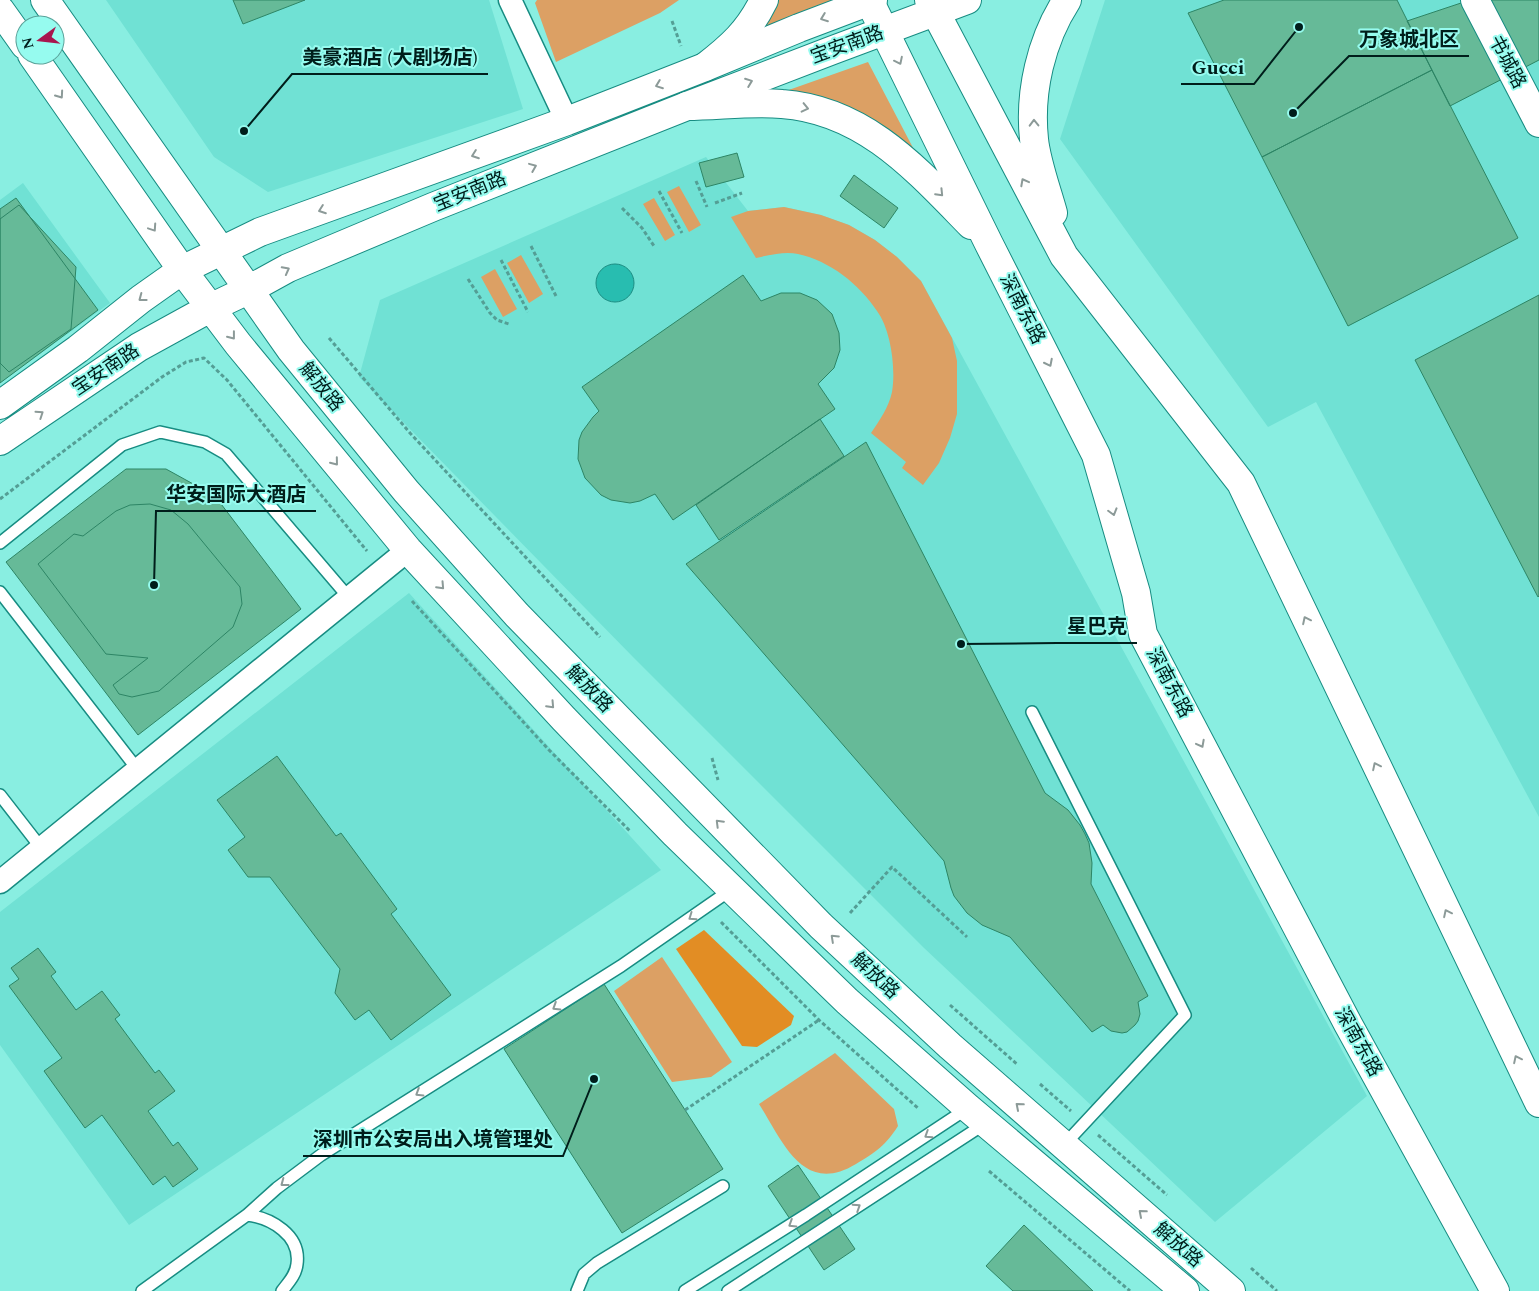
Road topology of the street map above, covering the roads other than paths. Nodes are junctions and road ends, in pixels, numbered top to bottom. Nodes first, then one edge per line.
1 (44, 0) edge
2 (510, 0) edge
3 (764, 0) edge
4 (871, 0) edge
5 (967, 0) edge
6 (1067, 0) edge
7 (1475, 0) edge
8 (932, 6) edge
9 (0, 10) edge
10 (15, 31) edge
11 (884, 31) junction
12 (39, 65) edge
13 (705, 68) junction
14 (687, 106) junction
15 (567, 121) junction
16 (1539, 123) edge
17 (989, 244) junction
18 (221, 250) junction
19 (1064, 256) junction
20 (182, 270) junction
21 (248, 290) junction
22 (210, 308) junction
23 (0, 405) edge
24 (0, 441) edge
25 (0, 542) edge
26 (408, 550) junction
27 (0, 592) edge
28 (350, 599) junction
29 (1032, 712) dead end
30 (138, 770) junction
31 (0, 795) edge
32 (42, 849) junction
33 (0, 882) edge
34 (732, 889) junction
35 (1539, 1103) edge
36 (977, 1115) junction
37 (1064, 1145) junction
38 (723, 1186) dead end
39 (247, 1214) junction
40 (142, 1291) edge
41 (282, 1291) edge
42 (577, 1291) edge
43 (685, 1291) edge
44 (728, 1291) edge
45 (1185, 1291) edge
46 (1231, 1291) edge
47 (1495, 1291) edge

1 - 18 street, 解放路
2 - 15 street
3 - 13 street
4 - 11 street, 深南东路
4 -> 13 street, 宝安南路
5 - 8 street, 宝安南路
19 -> 6 street
7 - 16 street, 书城路
8 - 11 street, 宝安南路
19 -> 8 street
9 - 10 street
14 -> 11 street, 宝安南路
11 -> 17 street, 深南东路
12 -> 20 street, 解放路
13 -> 15 street, 宝安南路
14 -> 17 street
21 -> 14 street, 宝安南路
15 -> 18 street, 宝安南路
17 -> 47 street, 深南东路
18 - 20 street, 宝安南路
18 - 21 street, 解放路
35 -> 19 street
20 - 22 street, 解放路
20 -> 23 street, 宝安南路
21 - 22 street, 宝安南路
37 -> 21 street, 解放路
24 -> 22 street, 宝安南路
22 -> 26 street, 解放路
25 - 28 lane
26 - 28 street
26 -> 34 street, 解放路
27 - 30 lane
28 - 30 street
29 - 37 lane
30 - 32 street
31 - 32 lane
32 - 33 street
34 - 36 street, 解放路
34 -> 39 lane
36 -> 43 lane
44 -> 36 lane
36 - 45 street, 解放路
46 -> 37 street, 解放路
38 - 42 lane
39 - 40 lane
39 - 41 lane

